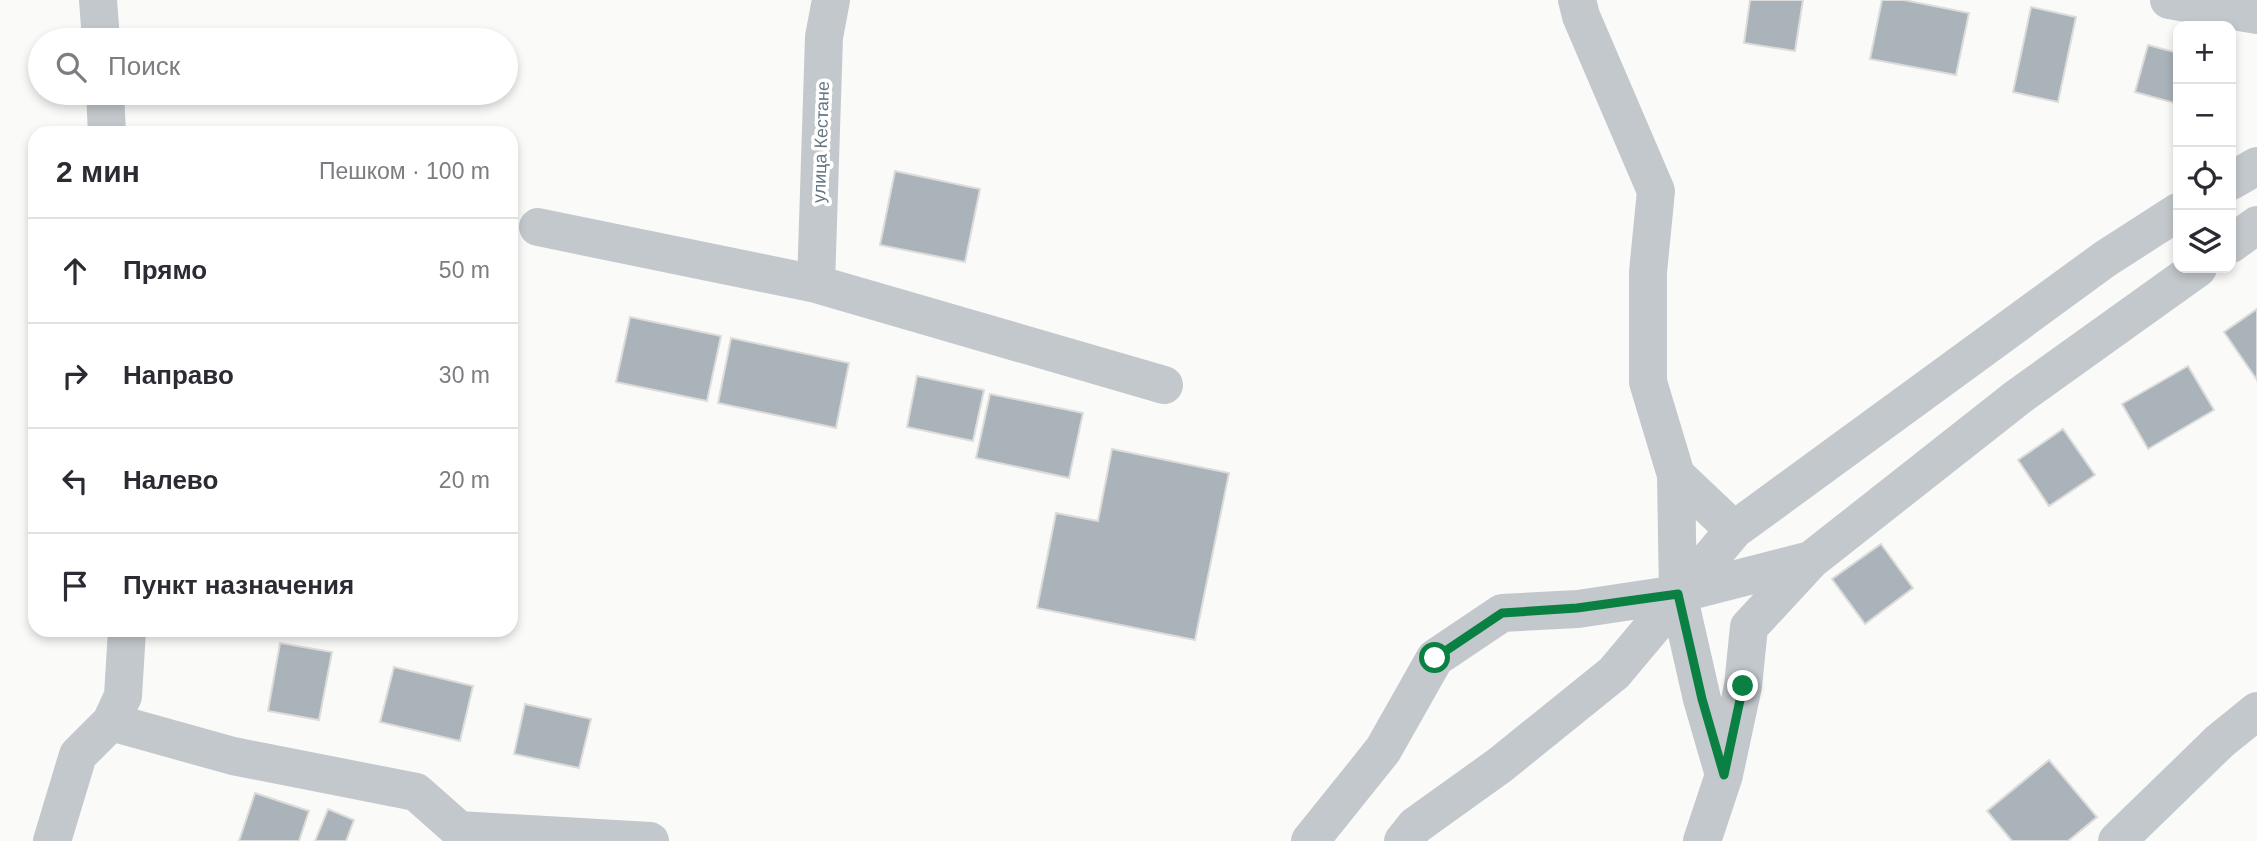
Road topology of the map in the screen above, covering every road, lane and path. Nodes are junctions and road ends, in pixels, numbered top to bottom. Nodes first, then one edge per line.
1 (98, 0) edge
2 (831, 0) edge
3 (1577, 0) edge
4 (2169, 0) edge
5 (2257, 15) edge
6 (100, 28) edge
7 (105, 105) edge
8 (106, 126) edge
9 (2257, 166) edge
10 (2236, 178) edge
11 (2173, 215) edge
12 (2257, 225) edge
13 (538, 227) dead end
14 (2236, 240) edge
15 (2191, 273) edge
16 (816, 284) junction
17 (1164, 385) dead end
18 (1676, 475) junction
19 (1734, 530) junction
20 (1811, 560) junction
21 (1678, 594) junction
22 (127, 637) edge
23 (2257, 711) edge
24 (111, 722) junction
25 (1724, 775) junction
26 (52, 841) edge
27 (650, 841) edge
28 (1310, 841) edge
29 (1403, 841) edge
30 (1702, 841) edge
31 (2118, 841) edge

1 - 6 street
2 - 16 street, улица Кестане
3 - 18 street
4 - 5 street
7 - 8 street
9 - 10 street
11 - 19 street
12 - 14 street
13 - 16 street
15 - 20 street
16 - 17 street
18 - 19 street
18 - 21 street
19 - 21 street
20 - 21 street
20 - 25 street
21 - 25 street
21 - 28 street
21 - 29 street
22 - 24 street
23 - 31 street
24 - 26 street
24 - 27 street
25 - 30 street

